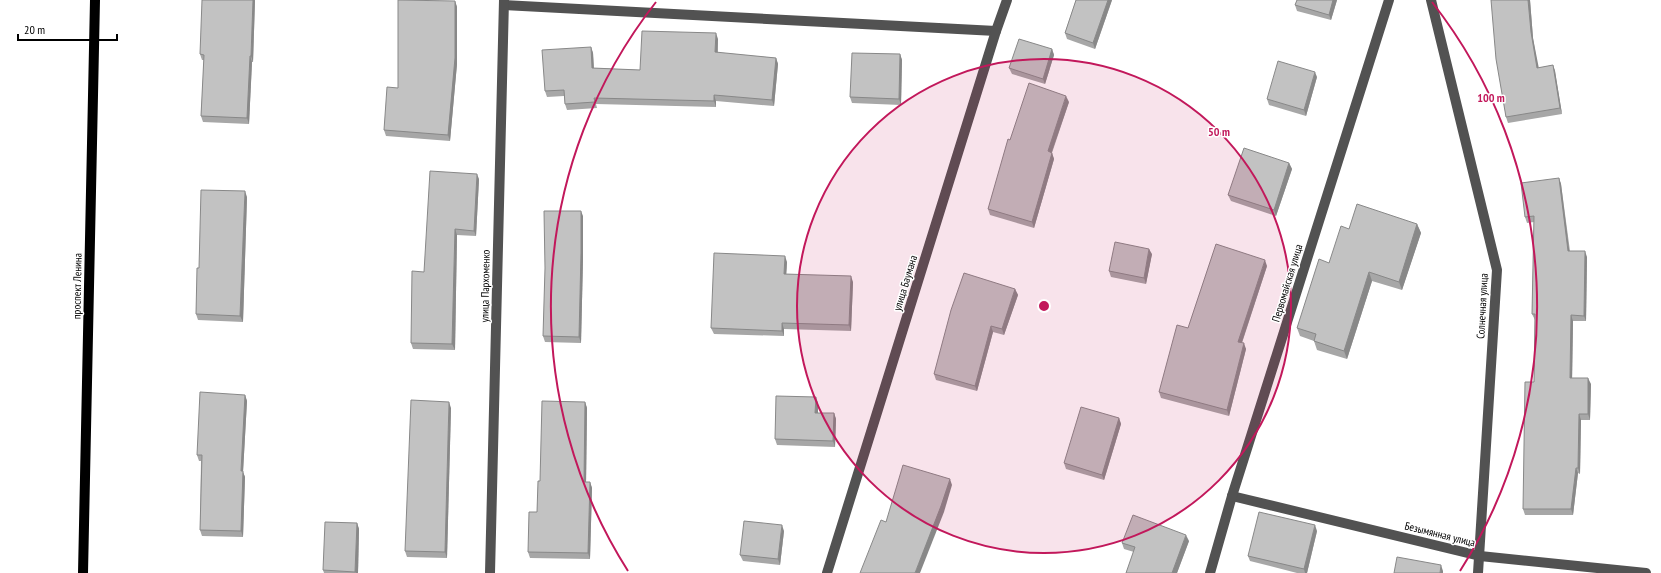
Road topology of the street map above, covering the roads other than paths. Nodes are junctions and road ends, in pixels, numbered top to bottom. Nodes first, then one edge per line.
1 (95, 0) edge
2 (1007, 0) edge
3 (1389, 0) edge
4 (1431, 0) edge
5 (504, 2) edge
6 (996, 31) junction
7 (1232, 496) junction
8 (1480, 556) junction
9 (82, 573) edge
10 (490, 573) edge
11 (827, 573) edge
12 (1210, 573) edge
13 (1478, 573) edge
14 (1646, 573) edge

1 - 9 main road, проспект Ленина
2 - 6 street, улица Баумана
3 - 7 street, Первомайская улица
4 - 8 street, Солнечная улица
5 - 6 street
5 - 10 street, улица Пархоменко
6 - 11 street, улица Баумана
7 - 8 street, Безымянная улица
7 - 12 street, Первомайская улица
8 - 13 street, Солнечная улица
8 - 14 street, Безымянная улица

